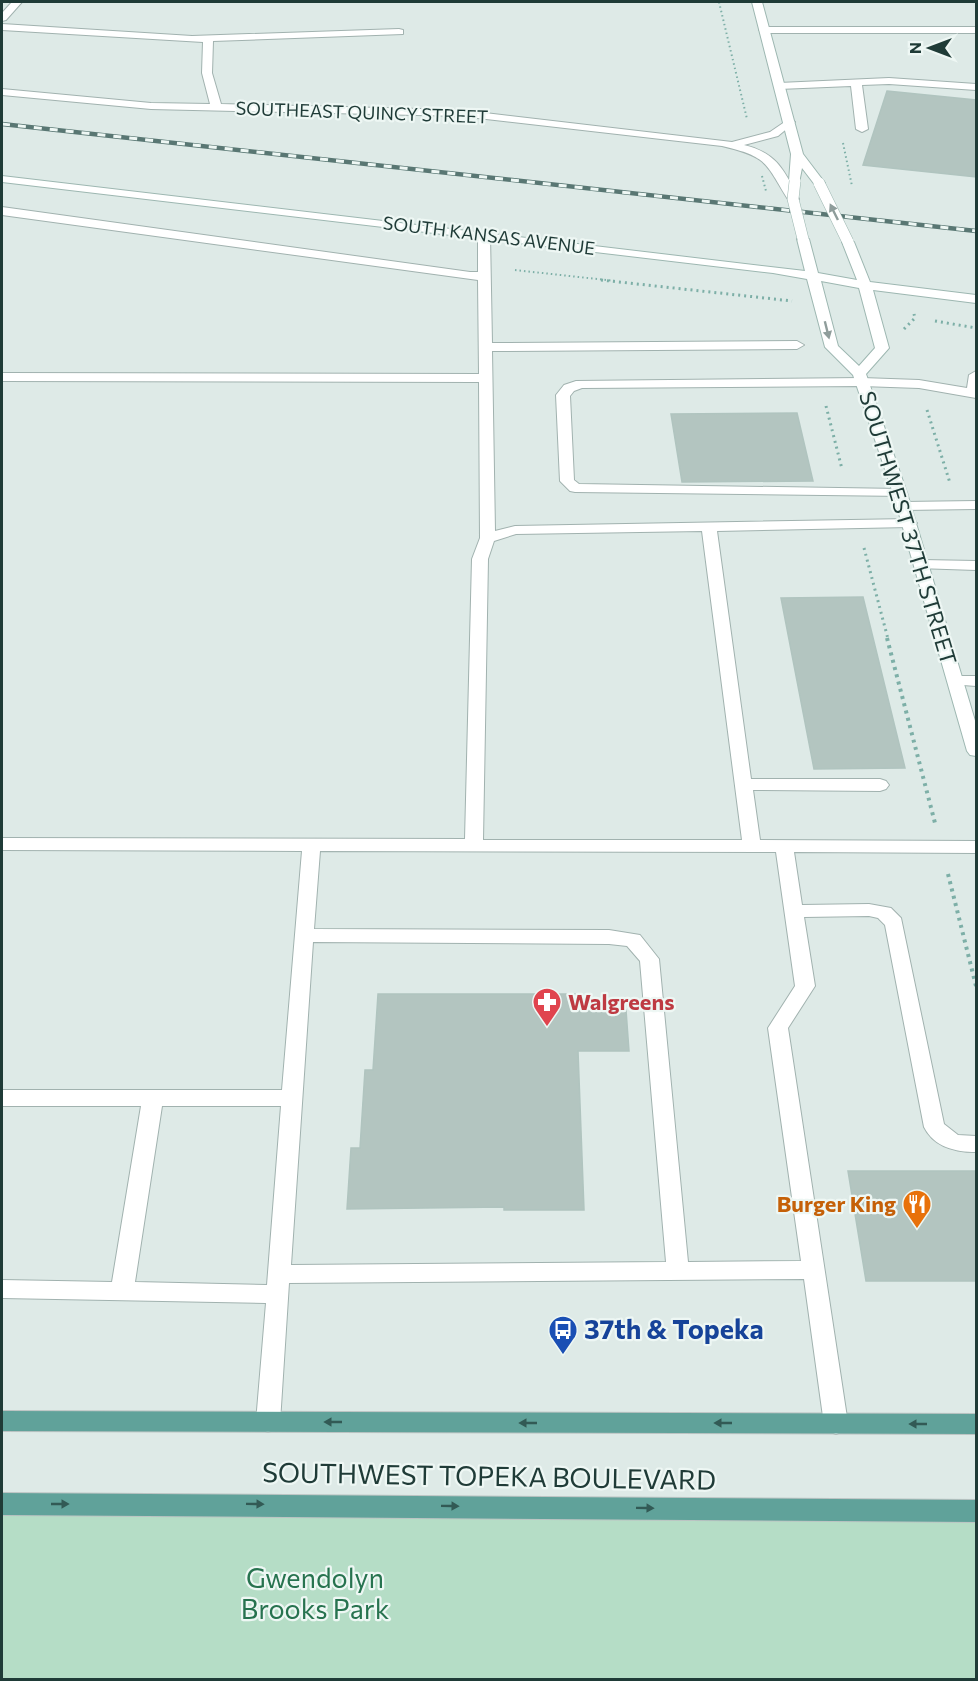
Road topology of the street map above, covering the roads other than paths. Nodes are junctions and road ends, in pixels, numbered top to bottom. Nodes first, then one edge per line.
1 (17, 2) edge
2 (757, 2) edge
3 (2, 18) edge
4 (2, 27) edge
5 (764, 30) junction
6 (976, 30) edge
7 (399, 32) dead end
8 (208, 39) junction
9 (856, 82) junction
10 (779, 86) junction
11 (976, 87) edge
12 (2, 92) edge
13 (217, 109) junction
14 (789, 122) junction
15 (862, 129) dead end
16 (753, 145) junction
17 (797, 153) junction
18 (2, 179) edge
19 (789, 180) junction
20 (2, 211) edge
21 (484, 235) junction
22 (484, 276) junction
23 (813, 276) junction
24 (865, 285) junction
25 (976, 299) edge
26 (797, 345) dead end
27 (485, 346) junction
28 (976, 375) edge
29 (2, 377) edge
30 (486, 378) junction
31 (861, 378) junction
32 (975, 394) edge
33 (902, 500) junction
34 (976, 505) edge
35 (910, 524) junction
36 (709, 527) junction
37 (488, 538) junction
38 (922, 565) junction
39 (976, 566) edge
40 (956, 681) junction
41 (976, 681) edge
42 (976, 751) edge
43 (744, 784) junction
44 (880, 785) dead end
45 (2, 844) edge
46 (311, 845) junction
47 (474, 846) junction
48 (752, 847) junction
49 (784, 847) junction
50 (976, 848) edge
51 (794, 910) junction
52 (304, 935) junction
53 (2, 1098) edge
54 (153, 1098) junction
55 (292, 1098) junction
56 (976, 1144) edge
57 (813, 1270) junction
58 (678, 1271) junction
59 (279, 1284) junction
60 (2, 1288) edge
61 (122, 1291) junction
62 (2, 1421) edge
63 (268, 1422) junction
64 (836, 1424) junction
65 (976, 1424) edge
66 (2, 1504) edge
67 (976, 1511) edge

1 - 3 main road
2 - 5 main road
4 - 8 main road
5 - 6 main road
5 - 10 main road
7 - 8 main road
8 - 13 main road
9 - 10 main road
9 - 11 main road
9 - 15 main road
10 - 14 main road
12 - 13 main road, SOUTHEAST QUINCY STREET
13 - 16 main road, SOUTHEAST QUINCY STREET
14 - 16 main road
14 - 17 main road
16 - 19 main road, SOUTHEAST QUINCY STREET
17 - 19 main road, SOUTHWEST 37TH STREET
24 -> 17 main road, SOUTHWEST 37TH STREET, bridge
18 - 21 main road, SOUTH KANSAS AVENUE
19 - 23 main road, SOUTHWEST 37TH STREET, bridge
20 - 22 main road
21 - 22 main road
21 - 23 main road, SOUTH KANSAS AVENUE
22 - 27 main road
23 - 24 main road, SOUTH KANSAS AVENUE
23 -> 31 main road, SOUTHWEST 37TH STREET
24 - 25 main road, SOUTH KANSAS AVENUE
24 - 31 main road, SOUTHWEST 37TH STREET
26 - 27 main road
27 - 30 main road
28 - 32 main road
29 - 30 main road
30 - 37 main road
31 - 32 main road
31 - 33 main road, SOUTHWEST 37TH STREET
31 - 33 main road
33 - 34 main road
33 - 35 main road, SOUTHWEST 37TH STREET
35 - 36 main road
35 - 38 main road, SOUTHWEST 37TH STREET
36 - 37 main road
36 - 43 main road
37 - 47 main road
38 - 39 main road
38 - 40 main road, SOUTHWEST 37TH STREET
40 - 41 main road
40 - 42 main road, SOUTHWEST 37TH STREET
43 - 44 main road
43 - 48 main road
45 - 46 main road
46 - 47 main road
46 - 52 main road
47 - 48 main road
48 - 49 main road
49 - 50 main road
49 - 51 main road
51 - 56 main road
51 - 57 main road
52 - 55 main road
52 - 58 main road
53 - 54 main road
54 - 55 main road
54 - 61 main road
55 - 59 main road
57 - 58 main road
57 - 64 main road
58 - 59 main road
59 - 61 main road
59 - 63 main road
60 - 61 main road
62 - 63 main road
64 -> 63 main road
65 -> 64 main road
66 -> 67 main road, SOUTHWEST TOPEKA BOULEVARD

